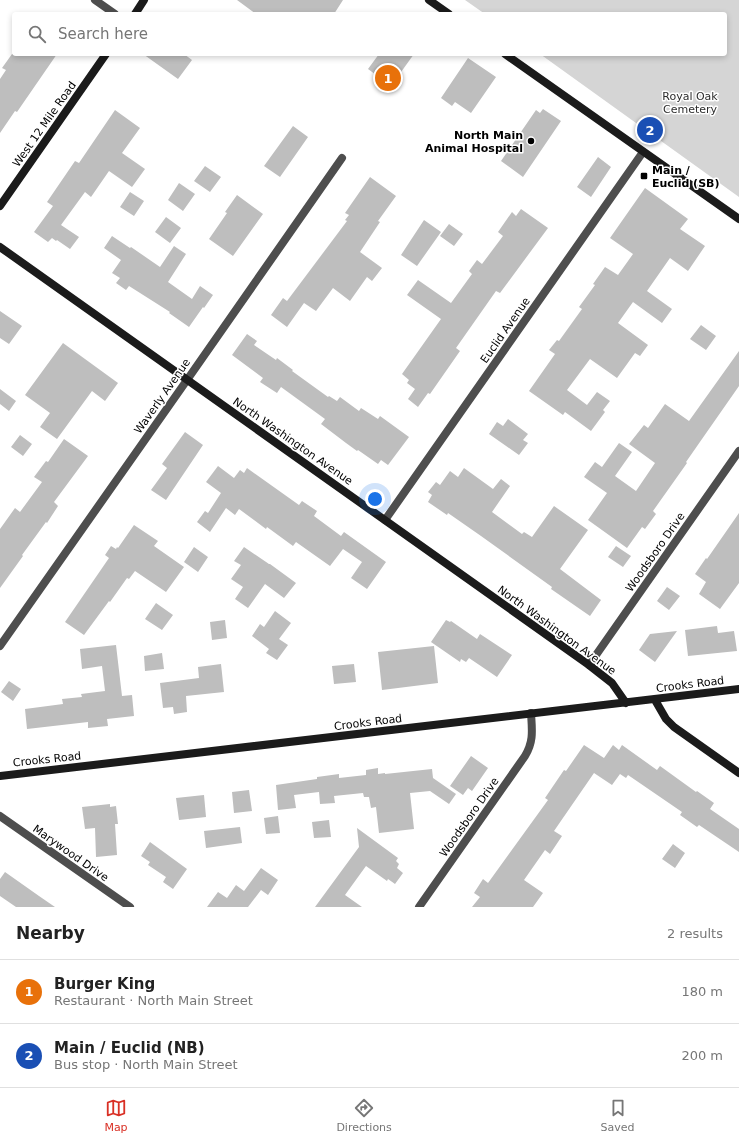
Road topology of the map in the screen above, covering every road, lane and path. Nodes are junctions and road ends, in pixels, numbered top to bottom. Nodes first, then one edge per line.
1 (95, 0) edge
2 (144, 0) edge
3 (429, 0) edge
4 (112, 12) edge
5 (135, 12) edge
6 (446, 12) edge
7 (105, 56) edge
8 (508, 56) edge
9 (643, 152) junction
10 (342, 158) dead end
11 (0, 206) edge
12 (739, 219) edge
13 (0, 247) edge
14 (187, 380) junction
15 (739, 452) edge
16 (385, 520) junction
17 (0, 646) edge
18 (589, 665) junction
19 (739, 689) edge
20 (655, 700) junction
21 (626, 703) junction
22 (531, 714) junction
23 (739, 773) edge
24 (0, 776) edge
25 (0, 816) edge
26 (130, 907) edge
27 (419, 907) edge

1 - 4 street
2 - 5 main road
3 - 6 main road
7 - 11 main road, West 12 Mile Road
8 - 9 main road
9 - 12 main road
9 - 16 street, Euclid Avenue
10 - 14 street, Waverly Avenue
13 - 14 main road, North Washington Avenue
14 - 16 main road, North Washington Avenue
14 - 17 street, Waverly Avenue
15 - 18 street, Woodsboro Drive
16 - 18 main road, North Washington Avenue
18 - 21 main road, North Washington Avenue
19 - 20 main road, Crooks Road
20 - 21 main road, Crooks Road
20 - 23 main road
21 - 22 main road, Crooks Road
22 - 24 main road, Crooks Road
22 - 27 street, Woodsboro Drive
25 - 26 street, Marywood Drive

